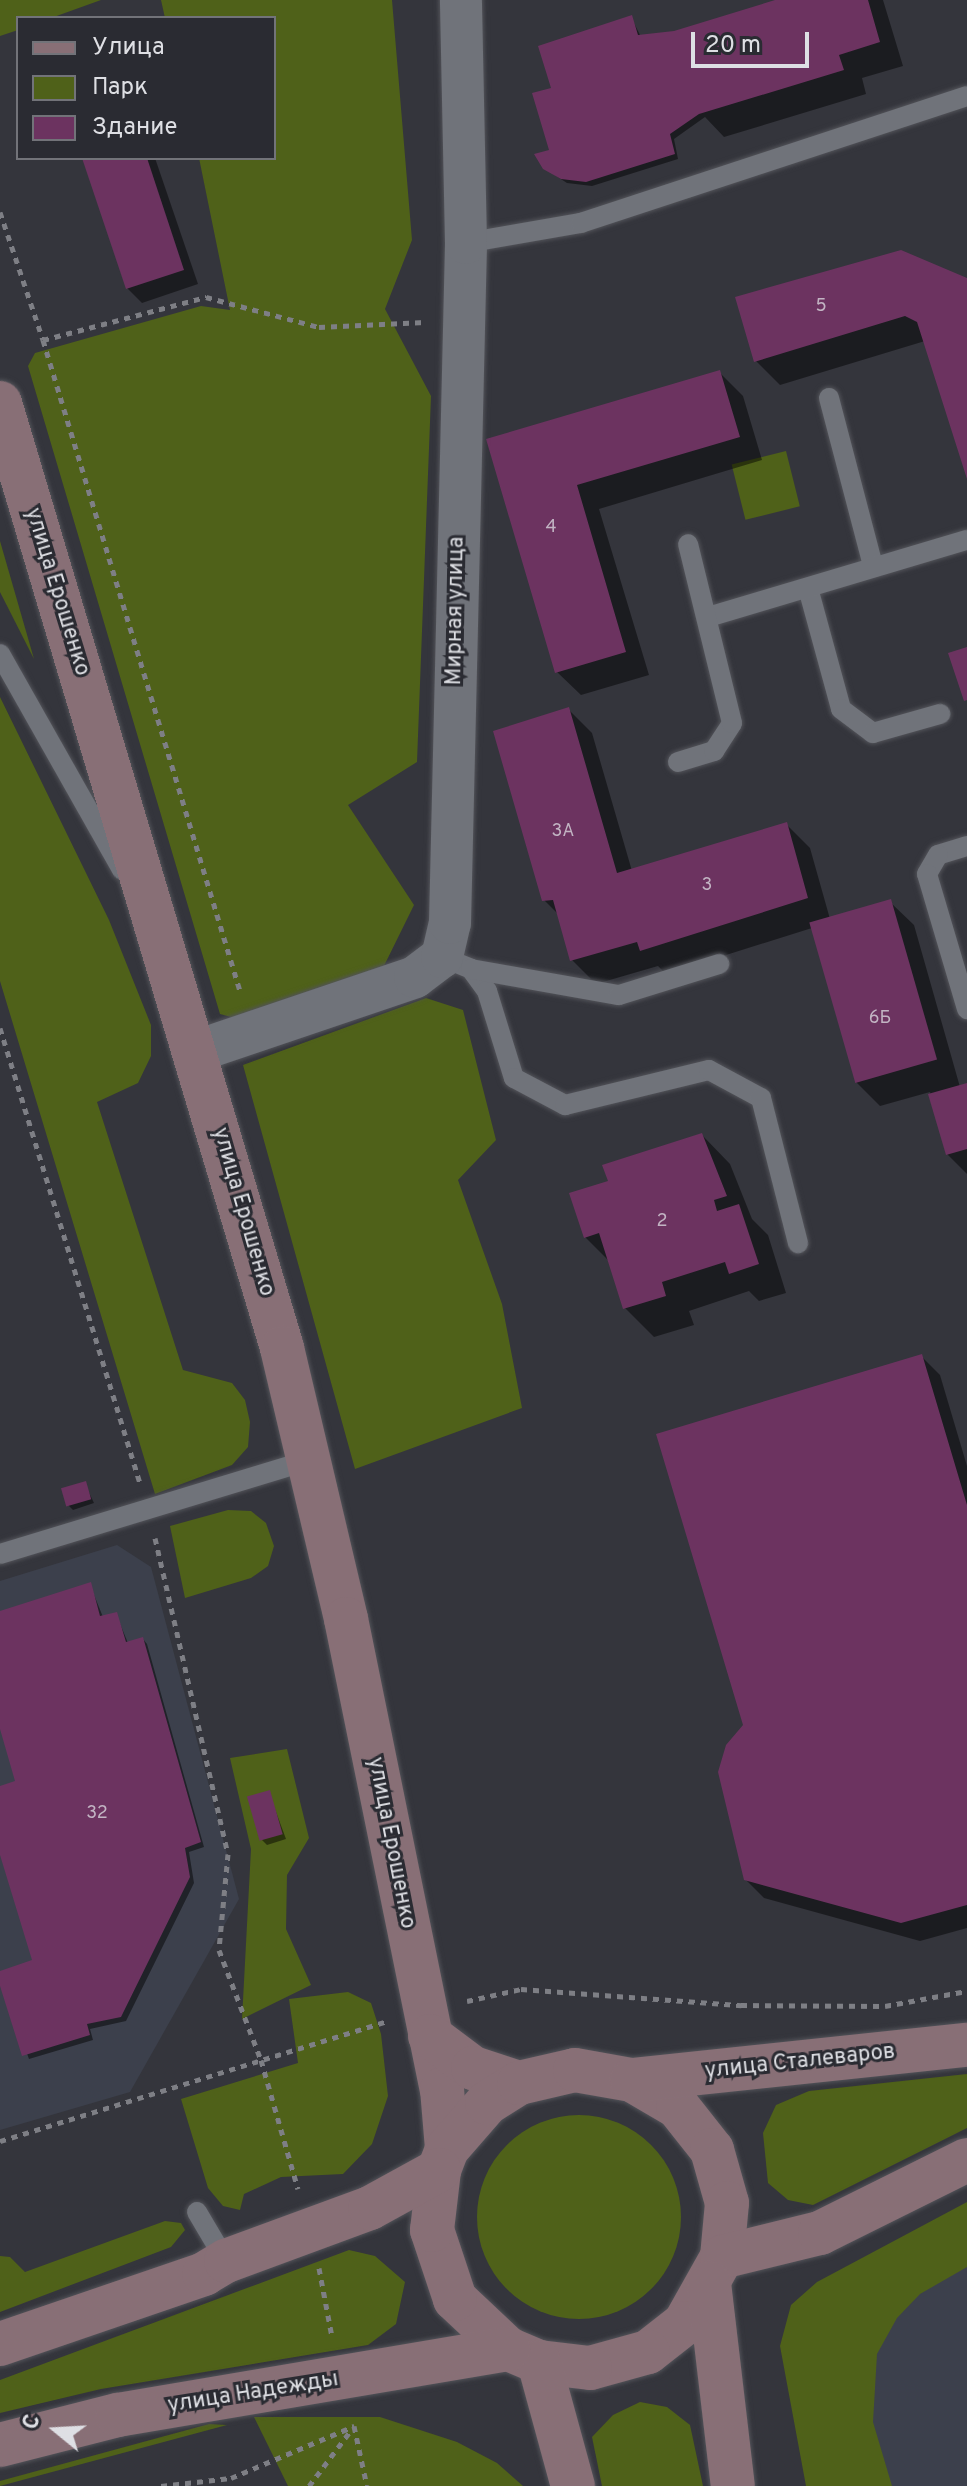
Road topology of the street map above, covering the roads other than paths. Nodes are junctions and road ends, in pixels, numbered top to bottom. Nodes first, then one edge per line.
1 (461, 0) edge
2 (967, 96) edge
3 (466, 243) junction
4 (829, 398) dead end
5 (0, 403) edge
6 (967, 540) edge
7 (688, 544) dead end
8 (873, 566) junction
9 (808, 588) junction
10 (708, 617) junction
11 (0, 654) edge
12 (940, 714) dead end
13 (678, 762) dead end
14 (967, 846) edge
15 (157, 931) junction
16 (456, 963) junction
17 (719, 964) dead end
18 (967, 1009) edge
19 (197, 1051) junction
20 (798, 1243) dead end
21 (310, 1460) junction
22 (0, 1554) edge
23 (430, 2036) junction
24 (967, 2045) edge
25 (632, 2080) junction
26 (519, 2083) junction
27 (443, 2160) junction
28 (967, 2160) edge
29 (197, 2212) dead end
30 (226, 2261) junction
31 (716, 2270) junction
32 (0, 2344) edge
33 (523, 2355) junction
34 (0, 2445) edge
35 (573, 2486) edge
36 (733, 2486) edge

1 - 3 street, Мирная улица
2 - 3 lane
3 - 16 street, Мирная улица
4 - 8 lane
5 - 15 main road, улица Ерошенко
6 - 8 lane
7 - 10 lane
8 - 9 lane
9 - 10 lane
9 - 12 lane
10 - 13 lane
11 - 15 lane
14 - 18 lane
15 - 19 main road, улица Ерошенко
16 - 17 lane
16 - 19 street
16 - 20 lane
19 - 21 main road, улица Ерошенко
21 - 22 lane
21 - 23 main road, улица Ерошенко
23 - 26 main road
23 - 27 main road, улица Ерошенко
24 - 25 main road, улица Сталеваров
25 - 26 main road, улица Сталеваров
25 - 31 main road, улица Сталеваров
26 - 27 main road, улица Сталеваров
27 - 30 main road
27 - 33 main road
28 - 31 main road
29 - 30 lane
30 - 32 main road
31 - 33 main road, улица Сталеваров
31 - 36 main road
33 - 34 main road, улица Надежды
33 - 35 main road

